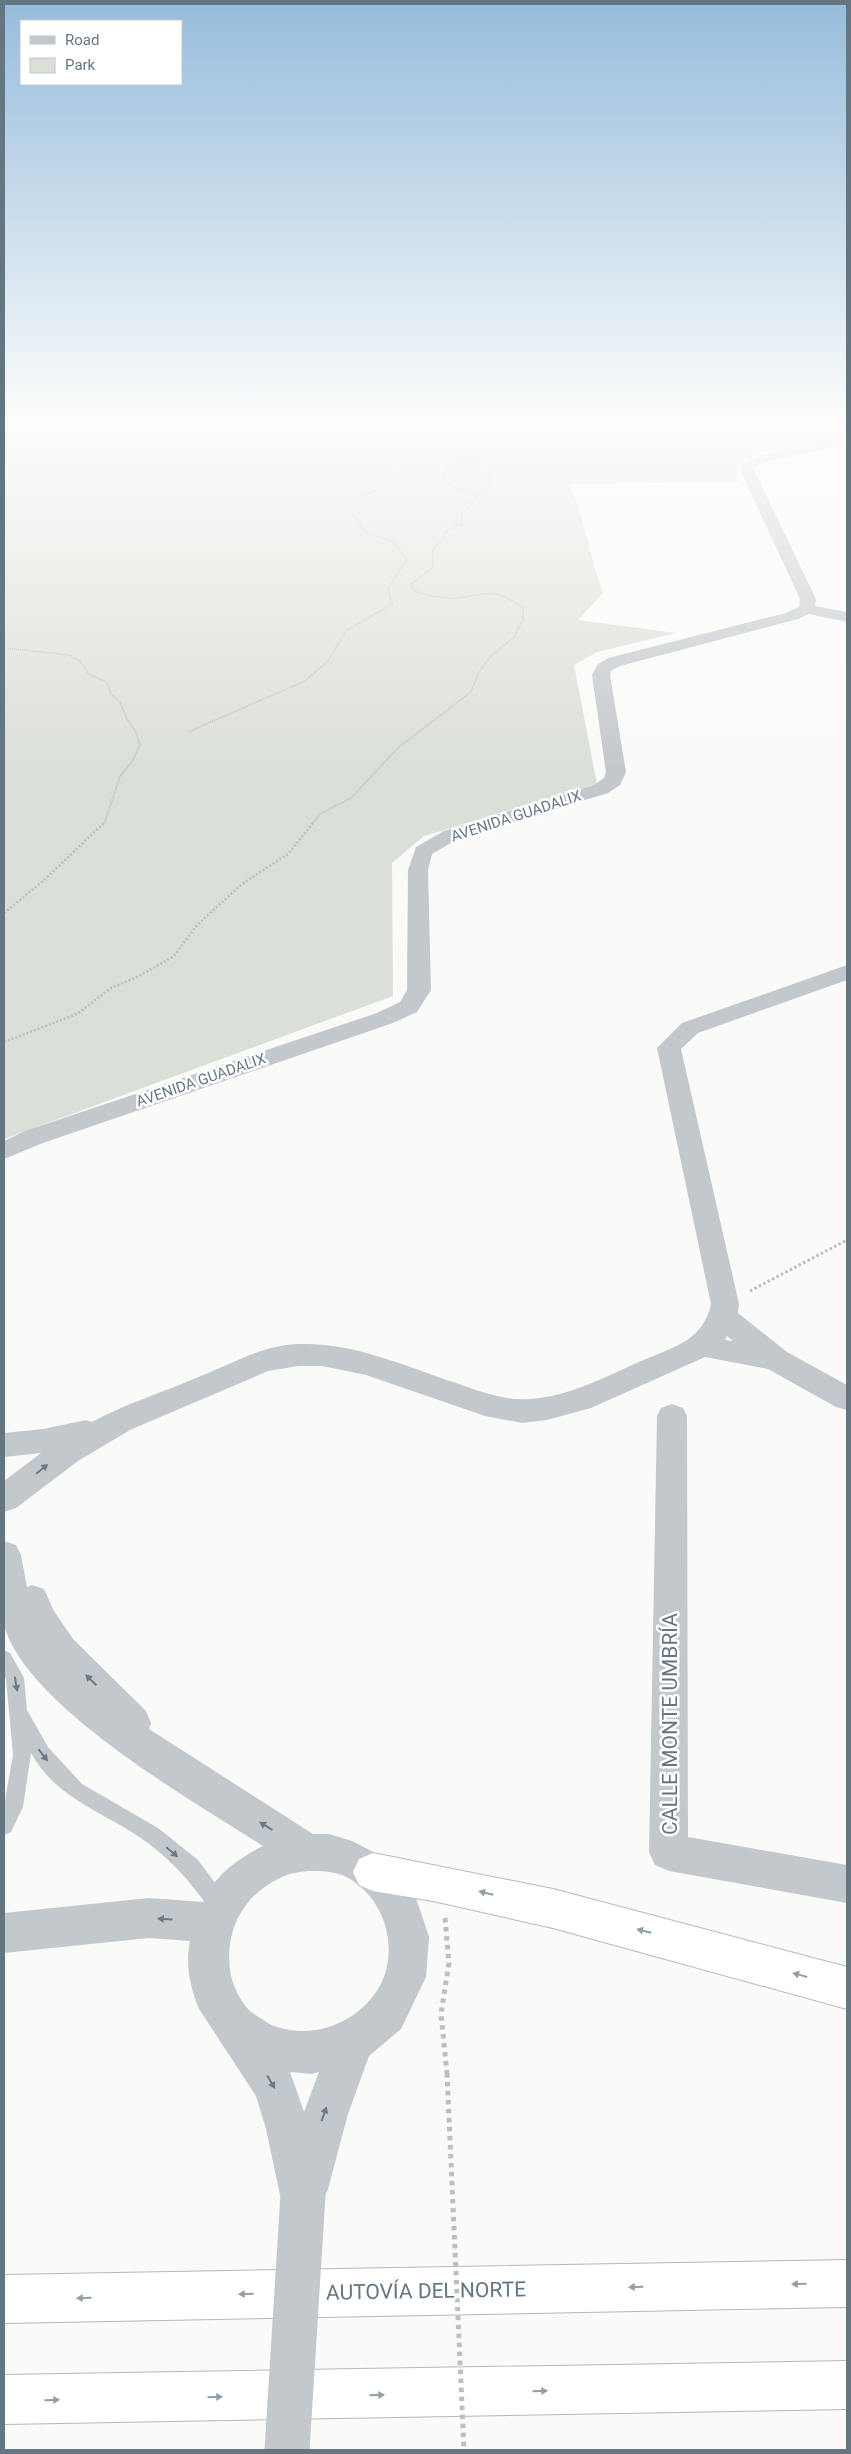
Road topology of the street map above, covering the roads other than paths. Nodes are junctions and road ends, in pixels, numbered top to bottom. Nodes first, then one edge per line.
1 (780, 540) edge
2 (807, 609) junction
3 (847, 617) edge
4 (847, 972) edge
5 (4, 1151) edge
6 (724, 1311) junction
7 (701, 1346) junction
8 (776, 1360) junction
9 (847, 1399) edge
10 (672, 1416) dead end
11 (107, 1428) junction
12 (4, 1445) edge
13 (4, 1499) edge
14 (4, 1556) edge
15 (4, 1658) edge
16 (19, 1713) junction
17 (4, 1826) edge
18 (308, 1852) junction
19 (373, 1872) junction
20 (847, 1884) edge
21 (217, 1915) junction
22 (4, 1933) edge
23 (847, 1988) edge
24 (235, 2026) junction
25 (353, 2041) junction
26 (303, 2196) junction
27 (847, 2283) edge
28 (4, 2299) edge
29 (847, 2385) edge
30 (4, 2400) edge
31 (287, 2450) edge

1 - 2 street
2 - 3 street
2 - 5 street, AVENIDA GUADALIX
4 - 6 street
6 - 7 street
6 - 8 street
7 - 8 street
7 - 11 street
8 - 9 street
10 - 20 street, CALLE MONTE UMBRÍA
11 - 12 street
13 -> 11 street
18 -> 14 street
15 -> 16 lane
16 - 17 lane
16 -> 21 lane
18 - 19 street
18 - 21 street
23 -> 19 highway
19 - 25 street
21 -> 22 street
21 - 24 street
24 - 25 street
24 -> 26 street
26 -> 25 street
26 - 31 street, bridge
27 -> 28 highway, AUTOVÍA DEL NORTE
30 -> 29 highway

